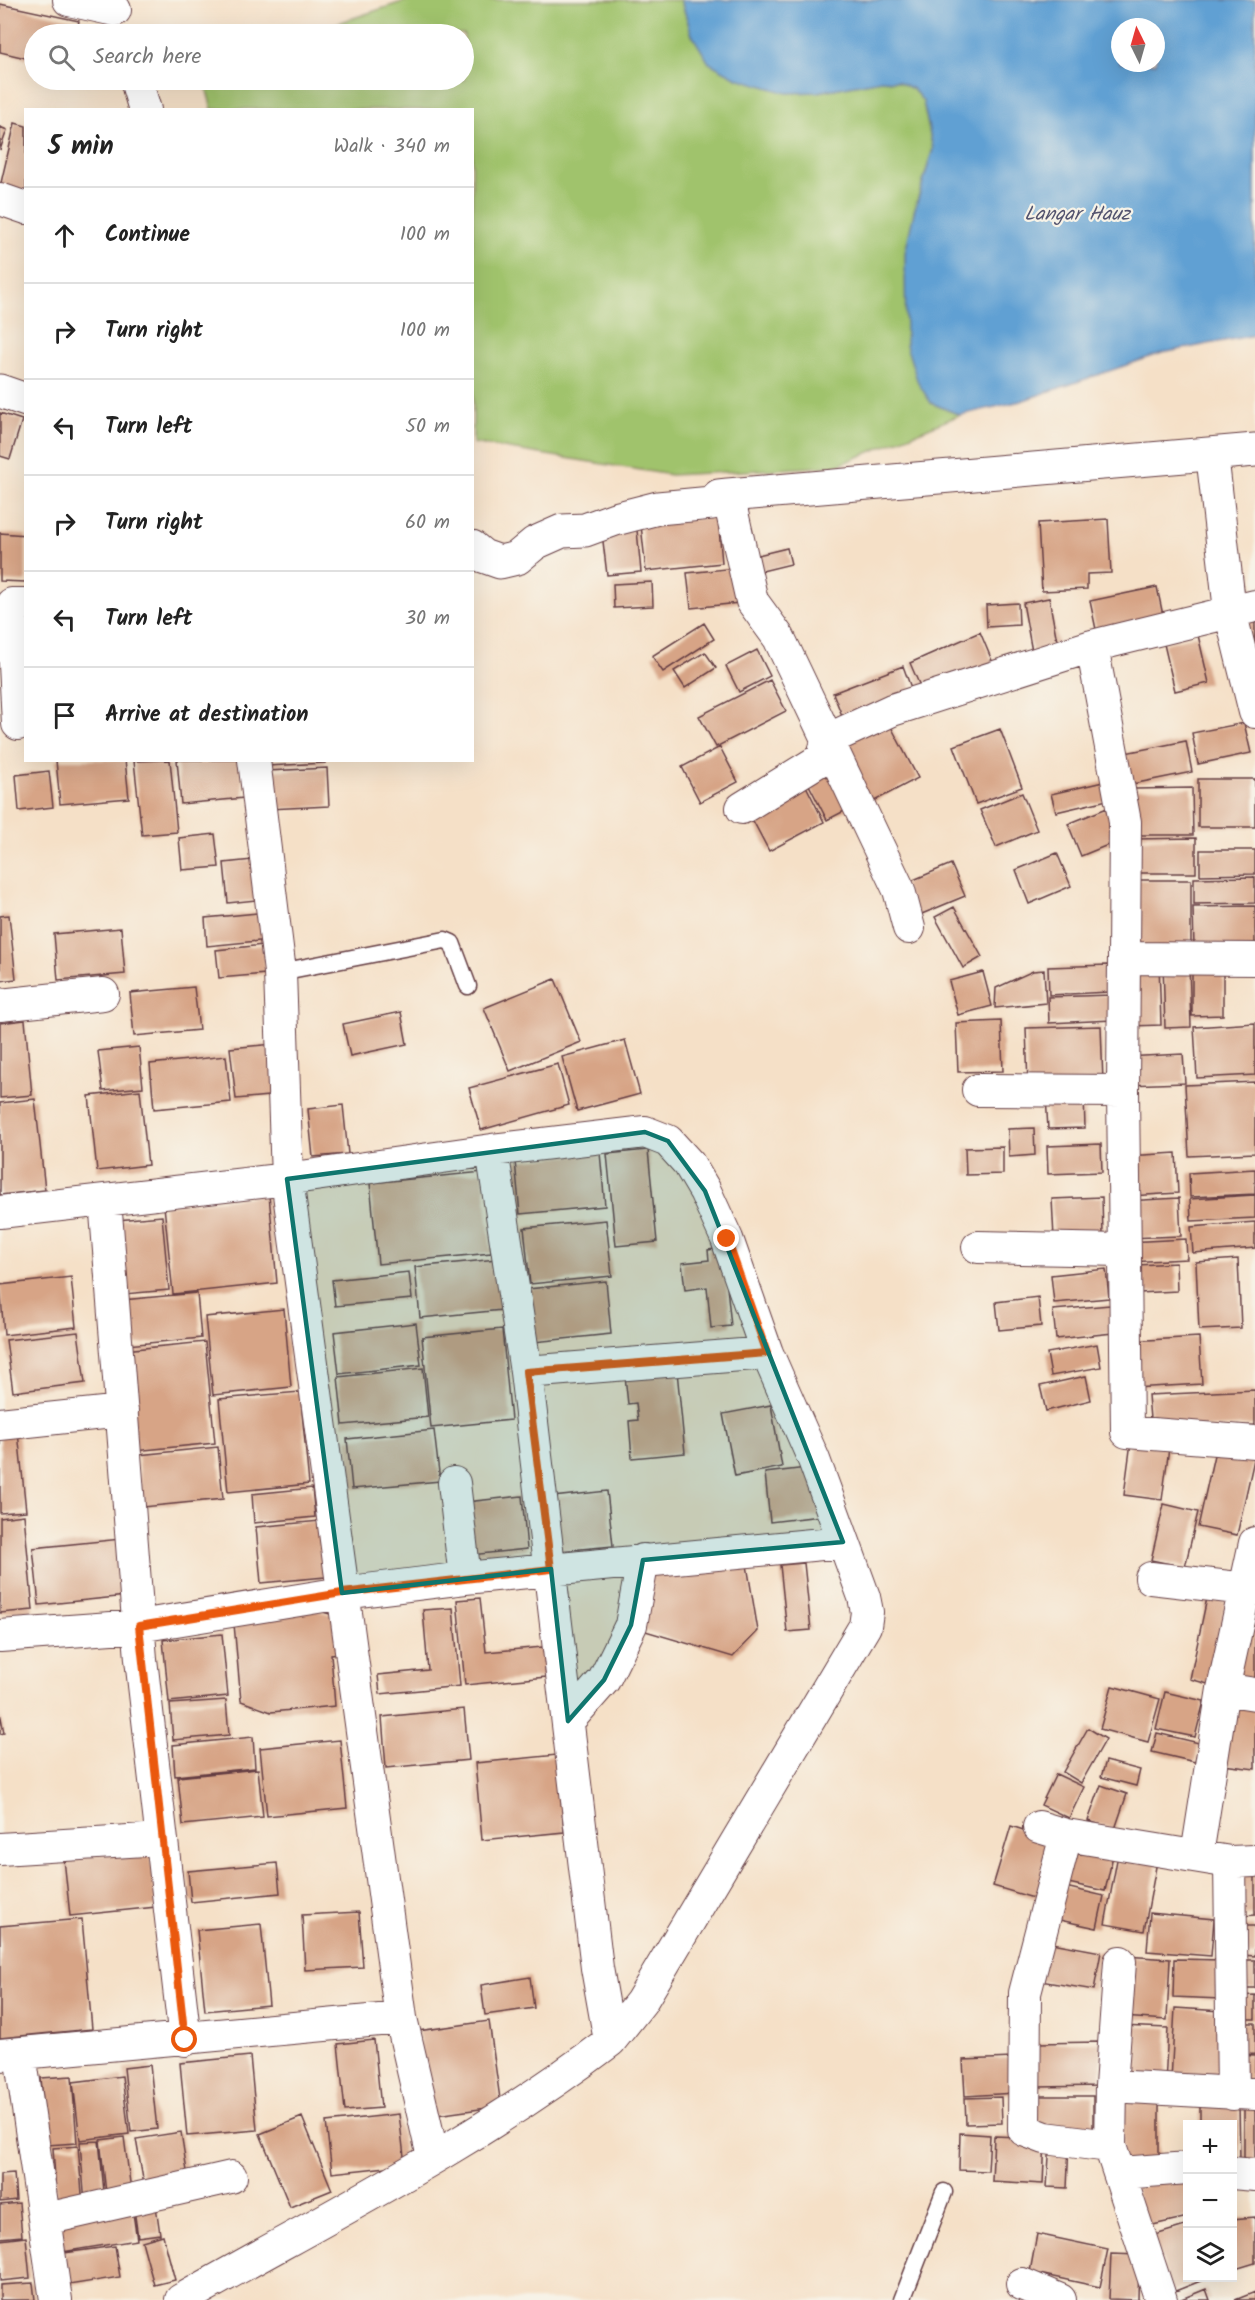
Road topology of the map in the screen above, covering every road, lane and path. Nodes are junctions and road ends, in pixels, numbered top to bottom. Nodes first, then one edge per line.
1 (69, 0) edge
2 (117, 15) edge
3 (139, 90) edge
4 (144, 108) edge
5 (0, 199) edge
6 (24, 207) edge
7 (0, 391) edge
8 (24, 399) edge
9 (1255, 450) edge
10 (1212, 454) junction
11 (723, 495) junction
12 (474, 549) edge
13 (13, 598) edge
14 (1243, 609) edge
15 (1092, 646) junction
16 (1255, 712) edge
17 (15, 724) edge
18 (827, 740) junction
19 (254, 762) edge
20 (742, 808) dead end
21 (909, 928) dead end
22 (1124, 958) junction
23 (1255, 959) edge
24 (280, 972) junction
25 (468, 986) dead end
26 (103, 994) dead end
27 (0, 1005) edge
28 (978, 1090) dead end
29 (1123, 1091) junction
30 (492, 1150) junction
31 (287, 1179) junction
32 (105, 1200) junction
33 (0, 1212) edge
34 (978, 1247) dead end
35 (1123, 1251) junction
36 (767, 1353) junction
37 (526, 1372) junction
38 (122, 1412) junction
39 (0, 1424) edge
40 (1255, 1442) edge
41 (454, 1483) dead end
42 (843, 1542) junction
43 (1255, 1542) edge
44 (643, 1560) junction
45 (551, 1569) junction
46 (465, 1578) junction
47 (1151, 1578) dead end
48 (1249, 1588) edge
49 (342, 1593) junction
50 (139, 1626) junction
51 (0, 1636) edge
52 (1223, 1689) junction
53 (1255, 1694) edge
54 (568, 1721) junction
55 (161, 1839) junction
56 (0, 1850) edge
57 (1197, 1856) junction
58 (1243, 1862) edge
59 (1120, 1962) dead end
60 (401, 2018) junction
61 (185, 2040) junction
62 (610, 2041) junction
63 (10, 2055) edge
64 (1111, 2086) junction
65 (1244, 2094) edge
66 (433, 2157) junction
67 (1116, 2160) junction
68 (1183, 2167) edge
69 (1237, 2173) edge
70 (1255, 2175) edge
71 (231, 2177) dead end
72 (944, 2192) dead end
73 (46, 2219) junction
74 (1022, 2284) dead end
75 (56, 2300) edge
76 (181, 2300) edge
77 (902, 2300) edge
78 (1060, 2300) edge
79 (1161, 2300) edge

1 - 2 street
3 - 4 street
5 - 6 street
7 - 8 street
9 - 10 street
10 - 11 street
10 - 14 street
11 - 12 street
11 - 18 street
13 - 17 street
14 - 15 street
14 - 16 street
15 - 18 street
15 - 22 street
18 - 20 street
18 - 21 street
19 - 24 street
22 - 23 street
22 - 29 street
24 - 25 lane
24 - 31 street
26 - 27 street
28 - 29 street
29 - 35 street
30 - 31 street
30 - 36 street
30 - 37 street
31 - 32 street
31 - 49 street
32 - 33 street
32 - 38 street
34 - 35 street
35 - 40 street
36 - 37 street
36 - 42 street
37 - 45 street
38 - 39 street
38 - 50 street
41 - 46 street
42 - 44 street
42 - 62 street
43 - 48 street
44 - 45 street
44 - 54 street
45 - 46 street
45 - 54 street
46 - 49 street
47 - 48 street
48 - 52 street
49 - 50 street
49 - 60 street
50 - 51 street
50 - 55 street
52 - 53 street
52 - 57 street
54 - 62 street
55 - 56 street
55 - 61 street
57 - 58 street
57 - 67 street
58 - 65 street
59 - 64 street
60 - 61 street
60 - 66 street
61 - 63 street
62 - 66 street
63 - 73 street
64 - 65 street
64 - 67 street
66 - 76 street
67 - 68 street
67 - 79 street
69 - 70 street
71 - 73 street
72 - 77 lane
73 - 75 street
74 - 78 street

